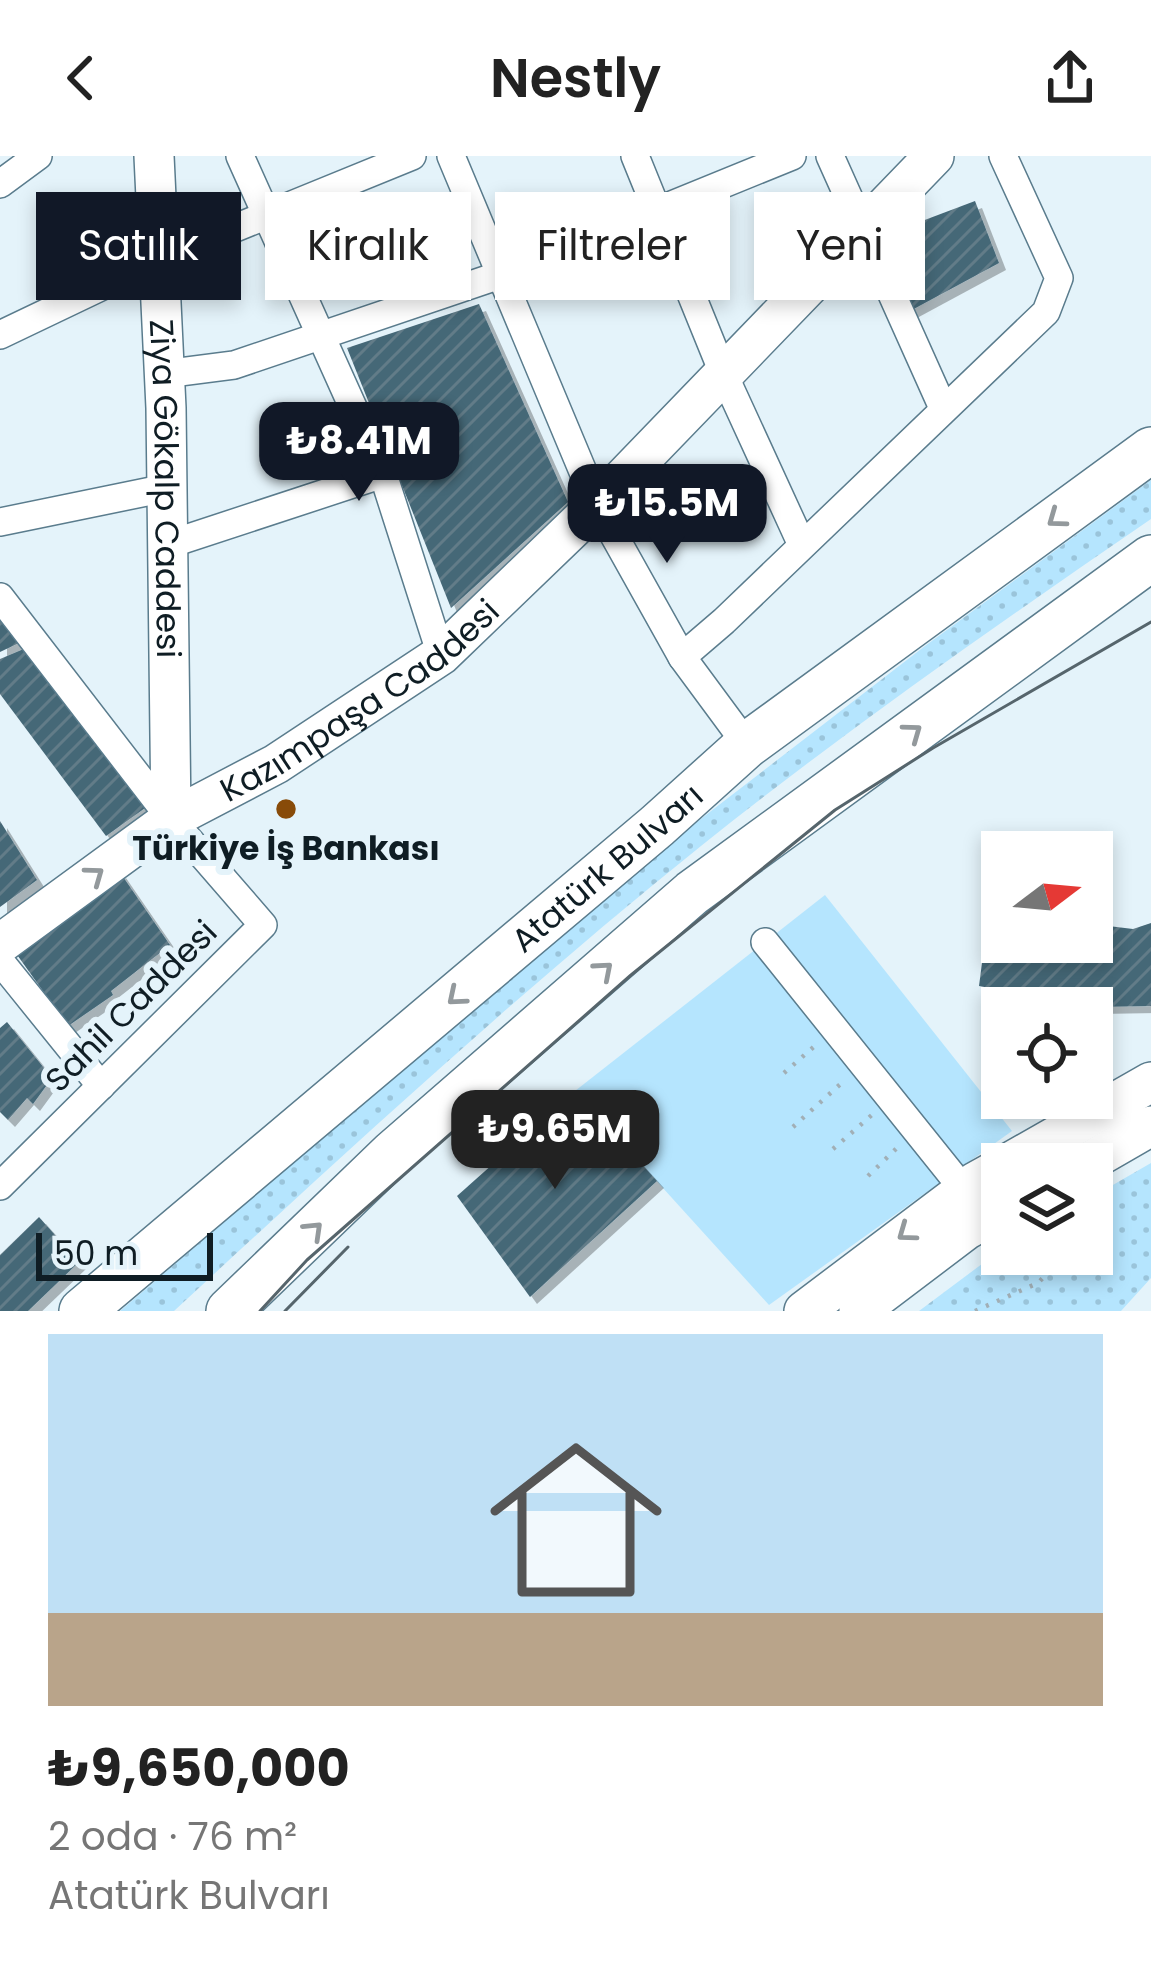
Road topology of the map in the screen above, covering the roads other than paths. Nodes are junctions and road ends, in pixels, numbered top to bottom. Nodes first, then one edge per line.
1 (38, 156) edge
2 (154, 156) edge
3 (240, 156) edge
4 (412, 156) edge
5 (451, 156) edge
6 (635, 156) edge
7 (792, 156) edge
8 (830, 156) edge
9 (934, 156) edge
10 (1003, 156) edge
11 (0, 184) edge
12 (156, 192) edge
13 (324, 192) edge
14 (650, 192) edge
15 (707, 192) edge
16 (845, 192) edge
17 (901, 192) edge
18 (265, 216) joint
19 (241, 226) edge
20 (495, 263) edge
21 (495, 277) edge
22 (73, 300) edge
23 (161, 300) edge
24 (303, 300) edge
25 (511, 300) edge
26 (693, 300) edge
27 (797, 300) edge
28 (894, 300) edge
29 (0, 335) edge
30 (319, 336) junction
31 (164, 374) junction
32 (724, 375) junction
33 (943, 408) junction
34 (1151, 450) edge
35 (382, 474) junction
36 (166, 488) junction
37 (597, 505) junction
38 (0, 522) edge
39 (167, 545) junction
40 (802, 545) junction
41 (1151, 558) edge
42 (0, 597) edge
43 (441, 655) junction
44 (682, 657) junction
45 (747, 745) junction
46 (171, 819) junction
47 (765, 941) dead end
48 (0, 944) edge
49 (0, 961) edge
50 (1151, 1082) edge
51 (101, 1086) junction
52 (1151, 1126) edge
53 (1045, 1143) edge
54 (1113, 1148) edge
55 (3, 1176) edge
56 (981, 1180) edge
57 (964, 1190) junction
58 (981, 1222) edge
59 (82, 1311) edge
60 (230, 1311) edge
61 (804, 1311) edge
62 (859, 1311) edge

1 - 11 street
2 - 12 main road, Ziya Gökalp Caddesi
3 - 18 street
4 - 13 street
5 - 20 street
6 - 14 street
7 - 15 street
8 - 16 street
9 - 17 main road, Kazımpaşa Caddesi
10 - 33 street
18 - 19 street
21 - 30 street
22 - 29 street
23 - 31 main road, Ziya Gökalp Caddesi
24 - 30 street
25 - 37 street
26 - 32 street
27 - 32 main road, Kazımpaşa Caddesi
28 - 33 street
30 - 31 street
30 - 35 street
31 - 36 main road, Ziya Gökalp Caddesi
32 - 37 main road, Kazımpaşa Caddesi
32 - 40 street
33 - 40 street
34 -> 45 main road, Atatürk Bulvarı
35 - 39 street
35 - 43 street
36 - 38 street
36 - 39 main road, Ziya Gökalp Caddesi
37 - 43 main road, Kazımpaşa Caddesi
37 - 44 street
39 - 46 main road, Ziya Gökalp Caddesi
40 - 44 street
60 -> 41 main road
42 - 46 street
43 - 46 main road, Kazımpaşa Caddesi
44 - 45 street
45 -> 59 main road, Atatürk Bulvarı
48 -> 46 main road, Kazımpaşa Caddesi
46 - 51 street, Sahil Caddesi
47 - 57 street
49 - 51 street
50 - 53 main road
51 - 55 street, Sahil Caddesi
52 - 54 main road
56 - 57 main road
57 -> 61 main road
58 - 62 main road

